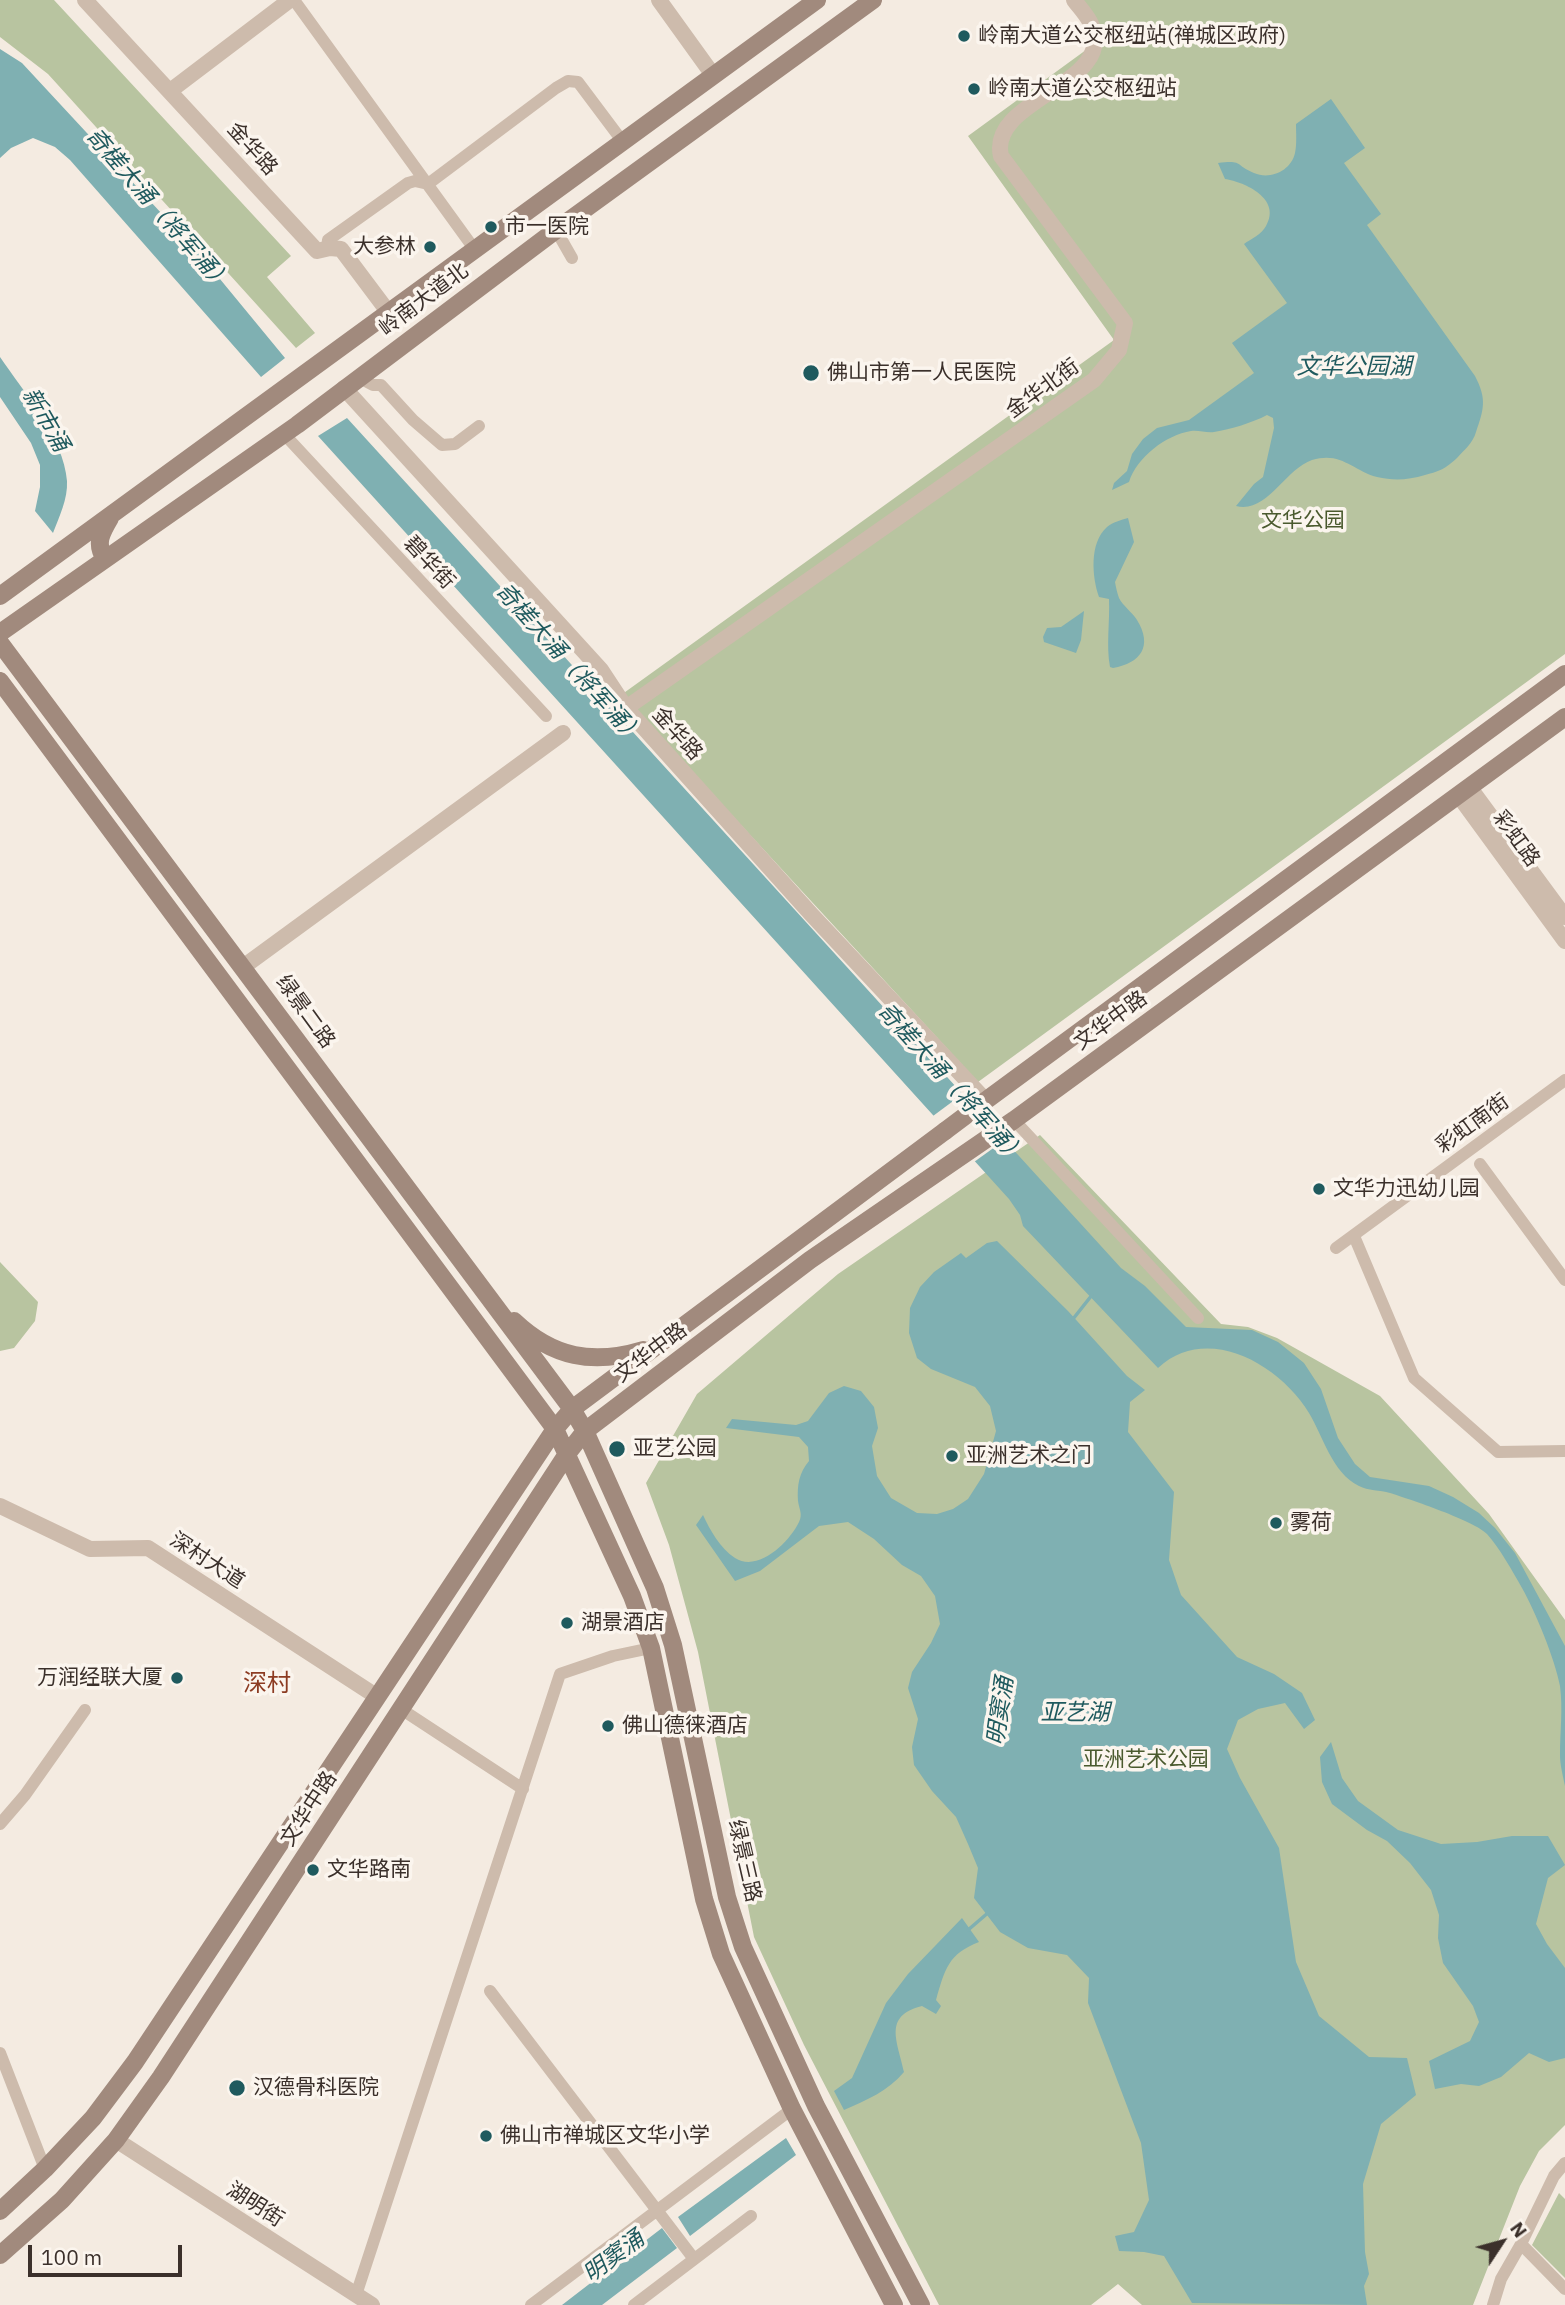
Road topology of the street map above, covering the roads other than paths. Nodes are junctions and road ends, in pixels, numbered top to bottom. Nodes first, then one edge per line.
1 (85, 0) edge
2 (292, 0) edge
3 (659, 0) edge
4 (817, 0) edge
5 (873, 0) edge
6 (1074, 0) edge
7 (713, 75) junction
8 (170, 91) junction
9 (623, 142) junction
10 (428, 184) junction
11 (556, 230) junction
12 (327, 248) junction
13 (475, 250) junction
14 (572, 258) dead end
15 (389, 313) junction
16 (351, 383) junction
17 (480, 426) dead end
18 (284, 434) junction
19 (112, 515) junction
20 (105, 559) junction
21 (0, 596) edge
22 (0, 633) edge
23 (0, 643) edge
24 (1565, 674) edge
25 (0, 681) edge
26 (626, 708) junction
27 (547, 716) dead end
28 (1565, 717) edge
29 (563, 733) dead end
30 (1464, 792) junction
31 (1565, 916) edge
32 (1565, 941) edge
33 (243, 967) junction
34 (1565, 1080) edge
35 (982, 1104) junction
36 (1014, 1120) junction
37 (1480, 1164) dead end
38 (1354, 1236) junction
39 (1336, 1248) dead end
40 (1565, 1280) edge
41 (489, 1297) junction
42 (1198, 1318) dead end
43 (656, 1346) junction
44 (572, 1409) junction
45 (555, 1429) junction
46 (585, 1432) junction
47 (1565, 1451) edge
48 (568, 1454) junction
49 (0, 1506) edge
50 (651, 1648) junction
51 (376, 1696) junction
52 (401, 1709) junction
53 (85, 1710) dead end
54 (523, 1789) junction
55 (0, 1824) edge
56 (491, 1991) dead end
57 (0, 2053) edge
58 (792, 2109) junction
59 (116, 2140) junction
60 (1565, 2163) edge
61 (45, 2169) junction
62 (1554, 2176) junction
63 (1565, 2187) edge
64 (0, 2211) edge
65 (657, 2211) junction
66 (751, 2216) dead end
67 (1521, 2244) junction
68 (0, 2255) edge
69 (694, 2259) junction
70 (1565, 2289) edge
71 (356, 2295) junction
72 (372, 2305) edge
73 (531, 2305) edge
74 (635, 2305) edge
75 (894, 2305) edge
76 (921, 2305) edge
77 (1493, 2305) edge

1 - 8 street, 金华路
2 - 8 street
2 - 10 street
3 - 7 street
4 - 7 main road, 岭南大道北
5 - 11 main road, 岭南大道北
6 - 26 street, 金华北街
7 - 9 main road, 岭南大道北
8 - 12 street, 金华路
9 - 10 street
9 - 13 main road, 岭南大道北
10 - 12 street
10 - 13 street
11 - 14 street
11 - 16 main road, 岭南大道北
12 - 15 street, 金华路
13 - 15 main road, 岭南大道北
15 - 19 main road, 岭南大道北
16 - 17 street
16 - 18 main road, 岭南大道北
16 - 26 street, 金华路
18 - 20 main road, 岭南大道北
18 - 27 street, 碧华街
19 - 20 main road
19 - 21 main road, 岭南大道北
20 - 22 main road, 岭南大道北
23 - 33 main road, 绿景二路
24 - 35 main road, 文华中路
25 - 45 main road
26 - 35 street, 金华路
28 - 30 main road, 文华中路
29 - 33 street
30 - 31 street, 彩虹路
30 - 32 street, 彩虹路
30 - 36 main road, 文华中路
33 - 41 main road, 绿景二路
34 - 38 street, 彩虹南街
35 - 43 main road, 文华中路, bridge
36 - 42 street
36 - 46 main road, 文华中路
37 - 40 street
38 - 39 street, 彩虹南街
38 - 47 street
41 - 43 main road
41 - 44 main road, 绿景二路
43 - 44 main road, 文华中路
44 - 45 main road, 文华中路
44 - 46 main road, 绿景三路
45 - 48 main road
45 - 51 main road, 文华中路
46 - 48 main road, 文华中路
46 - 76 main road, 绿景三路
48 - 50 main road
48 - 52 main road, 文华中路
49 - 51 street, 深村大道
50 - 54 street
50 - 58 main road
51 - 61 main road, 文华中路
52 - 54 street
52 - 59 main road, 文华中路
53 - 55 street
54 - 71 street
56 - 65 street
57 - 61 street
58 - 65 street
58 - 75 main road
59 - 68 main road, 文华中路
59 - 71 street, 湖明街
60 - 62 street
61 - 64 main road, 文华中路
62 - 63 street
62 - 67 street
65 - 69 street
65 - 73 street
66 - 69 street
67 - 70 street
67 - 77 street
69 - 74 street
71 - 72 street, 湖明街

